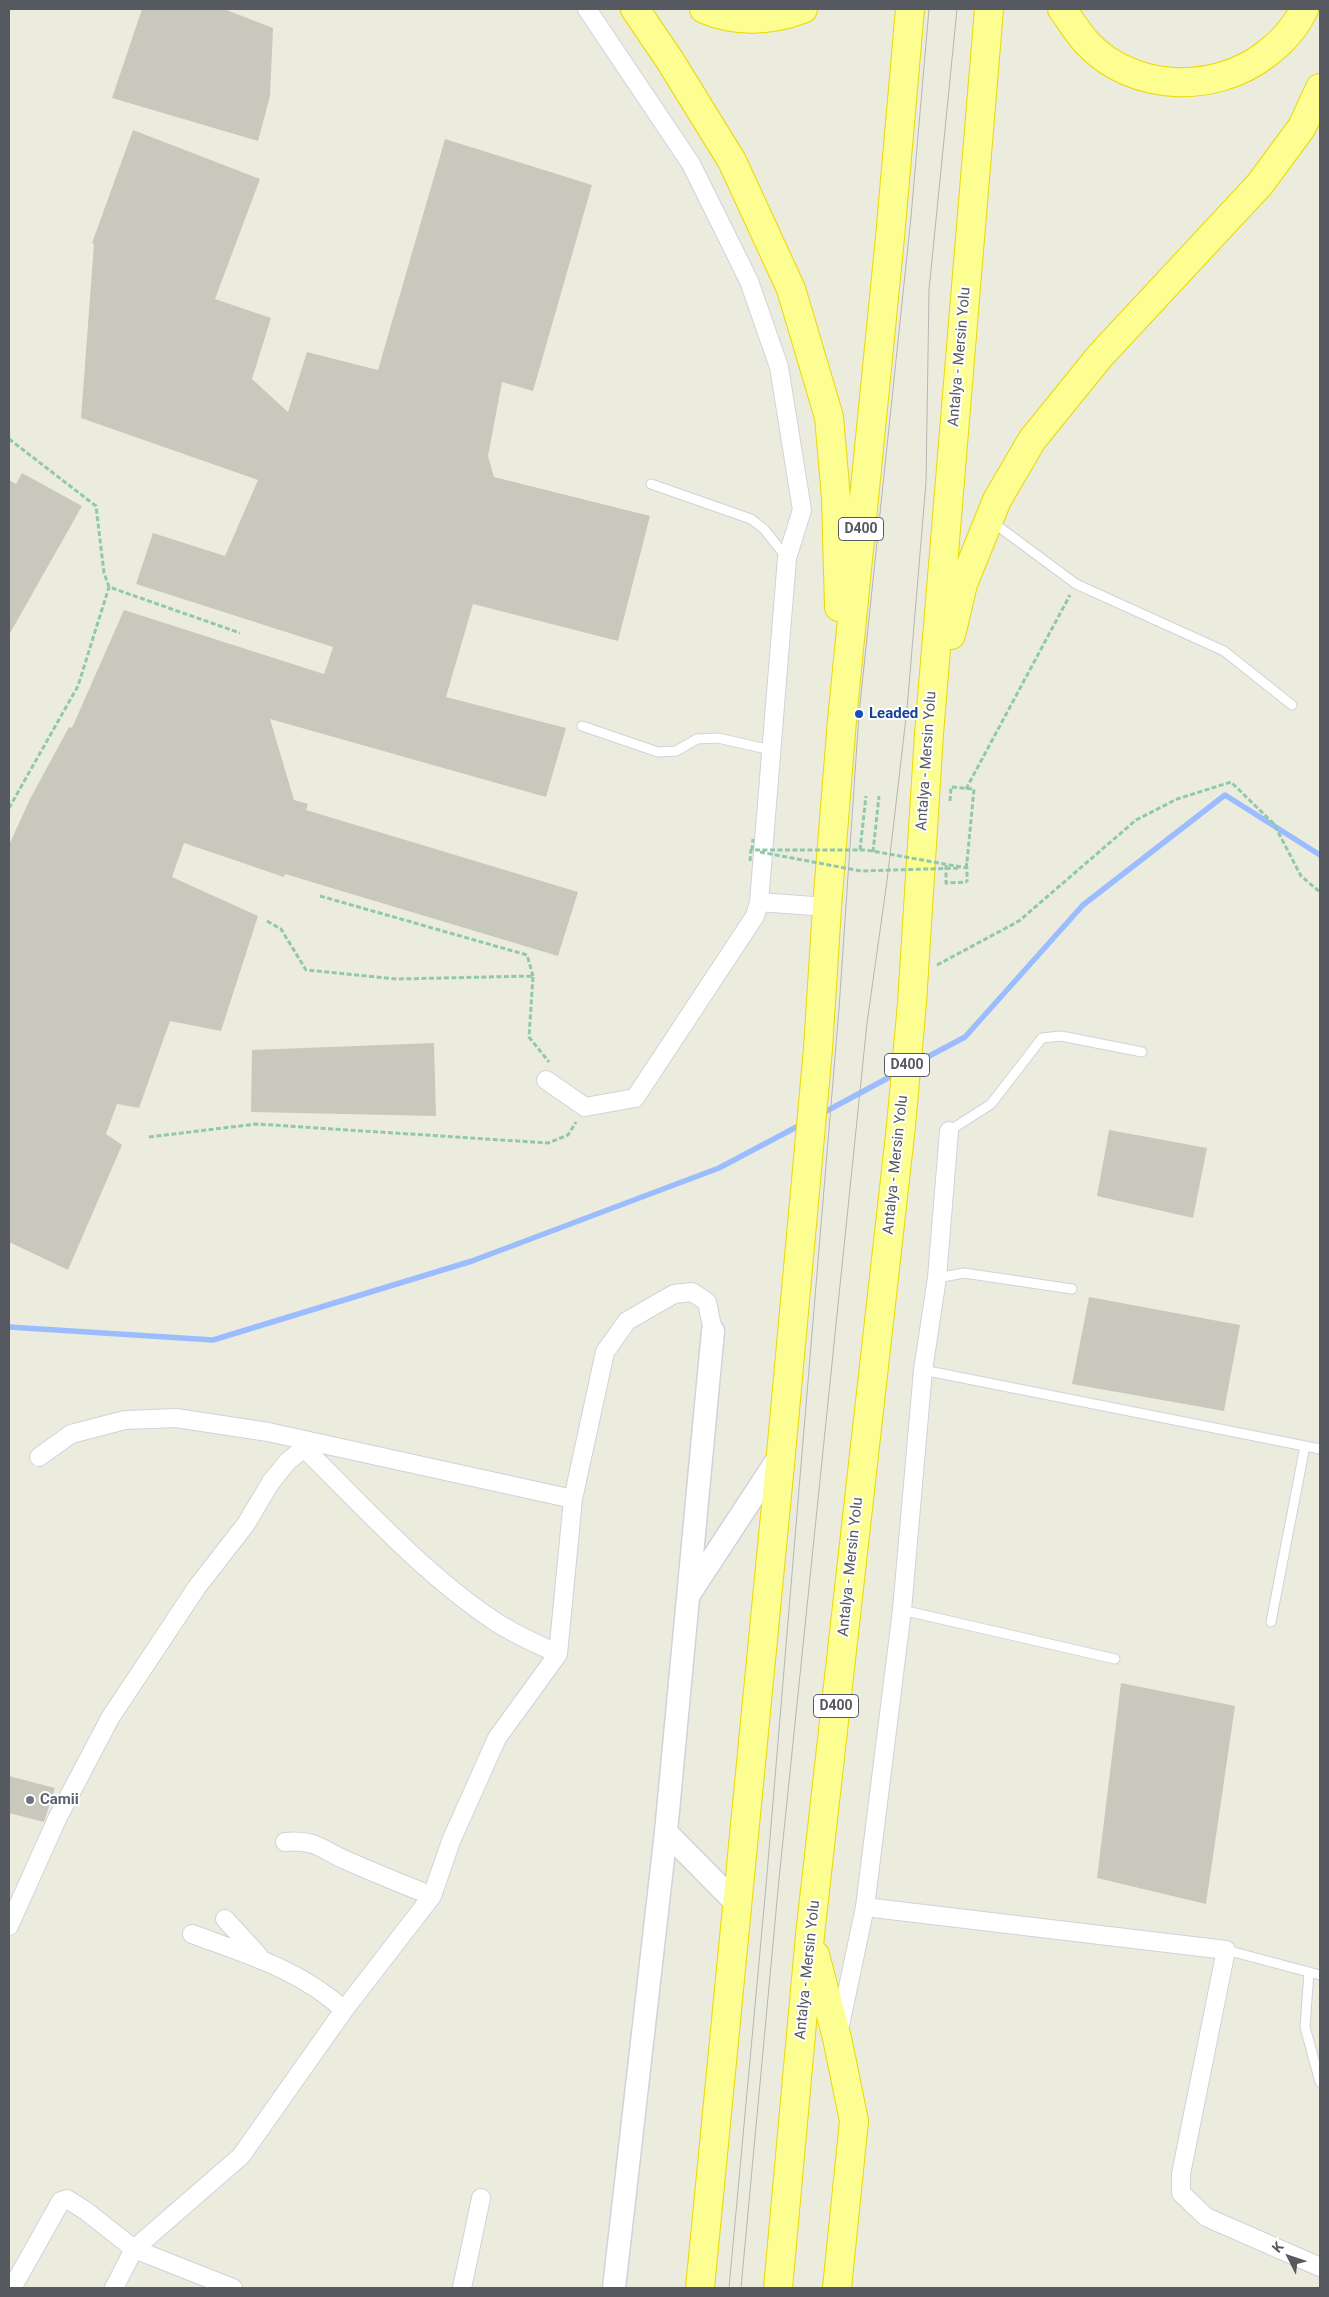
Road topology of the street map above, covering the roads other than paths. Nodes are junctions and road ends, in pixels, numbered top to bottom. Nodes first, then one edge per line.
1 (588, 9) edge
2 (635, 9) edge
3 (704, 9) edge
4 (803, 9) edge
5 (910, 9) edge
6 (990, 9) edge
7 (1062, 9) edge
8 (1304, 9) edge
9 (1320, 88) edge
10 (651, 484) dead end
11 (989, 519) junction
12 (787, 558) junction
13 (1292, 705) dead end
14 (842, 720) junction
15 (582, 726) dead end
16 (929, 734) junction
17 (771, 750) junction
18 (759, 902) junction
19 (827, 907) junction
20 (1142, 1052) dead end
21 (546, 1080) road end
22 (949, 1132) joint
23 (937, 1278) junction
24 (1072, 1289) dead end
25 (713, 1331) joint
26 (923, 1370) junction
27 (308, 1445) junction
28 (1305, 1446) junction
29 (1320, 1449) edge
30 (781, 1454) junction
31 (38, 1458) dead end
32 (573, 1499) junction
33 (687, 1598) junction
34 (902, 1610) junction
35 (1271, 1622) dead end
36 (558, 1654) junction
37 (1115, 1659) dead end
38 (666, 1832) junction
39 (285, 1842) dead end
40 (432, 1896) junction
41 (737, 1904) junction
42 (865, 1907) junction
43 (225, 1919) dead end
44 (9, 1926) edge
45 (192, 1934) dead end
46 (810, 1935) junction
47 (1226, 1950) junction
48 (265, 1961) junction
49 (1309, 1972) junction
50 (1320, 1974) edge
51 (344, 2010) junction
52 (837, 2038) junction
53 (1320, 2082) edge
54 (481, 2198) dead end
55 (134, 2249) junction
56 (1320, 2267) edge
57 (12, 2288) edge
58 (114, 2288) edge
59 (233, 2288) edge
60 (462, 2288) edge
61 (614, 2288) edge
62 (700, 2288) edge
63 (778, 2288) edge
64 (838, 2288) edge

1 - 12 street
2 - 14 highway
3 - 4 highway
5 - 14 highway, D400
6 - 16 highway, Antalya - Mersin Yolu / D400
7 - 8 highway
9 - 11 highway
10 - 12 lane
11 - 13 lane
11 - 16 highway
12 - 17 street
14 - 19 highway, D400
15 - 17 lane
16 - 46 highway, Antalya - Mersin Yolu / D400
17 - 18 street
18 - 19 street
18 - 21 street
19 - 30 highway, D400
20 - 22 lane
22 - 23 street
23 - 24 lane
23 - 26 street
25 - 32 street
25 - 33 street
26 - 28 lane
26 - 34 street
27 - 31 street
27 - 32 street
27 - 36 street
27 - 44 street
28 - 29 lane
28 - 35 lane
30 - 33 street
30 - 41 highway, D400
32 - 36 street
33 - 38 street
34 - 37 lane
34 - 42 street
36 - 40 street
38 - 41 street
38 - 61 street
39 - 40 street
40 - 51 street
41 - 62 highway, D400
42 - 47 street
42 - 52 street
43 - 48 street
45 - 48 street
46 - 52 highway
46 - 63 highway, Antalya - Mersin Yolu / D400
47 - 49 lane
47 - 56 street
48 - 51 street
49 - 50 lane
49 - 53 lane
51 - 55 street
52 - 64 highway
54 - 60 street
55 - 57 street
55 - 58 street
55 - 59 street

